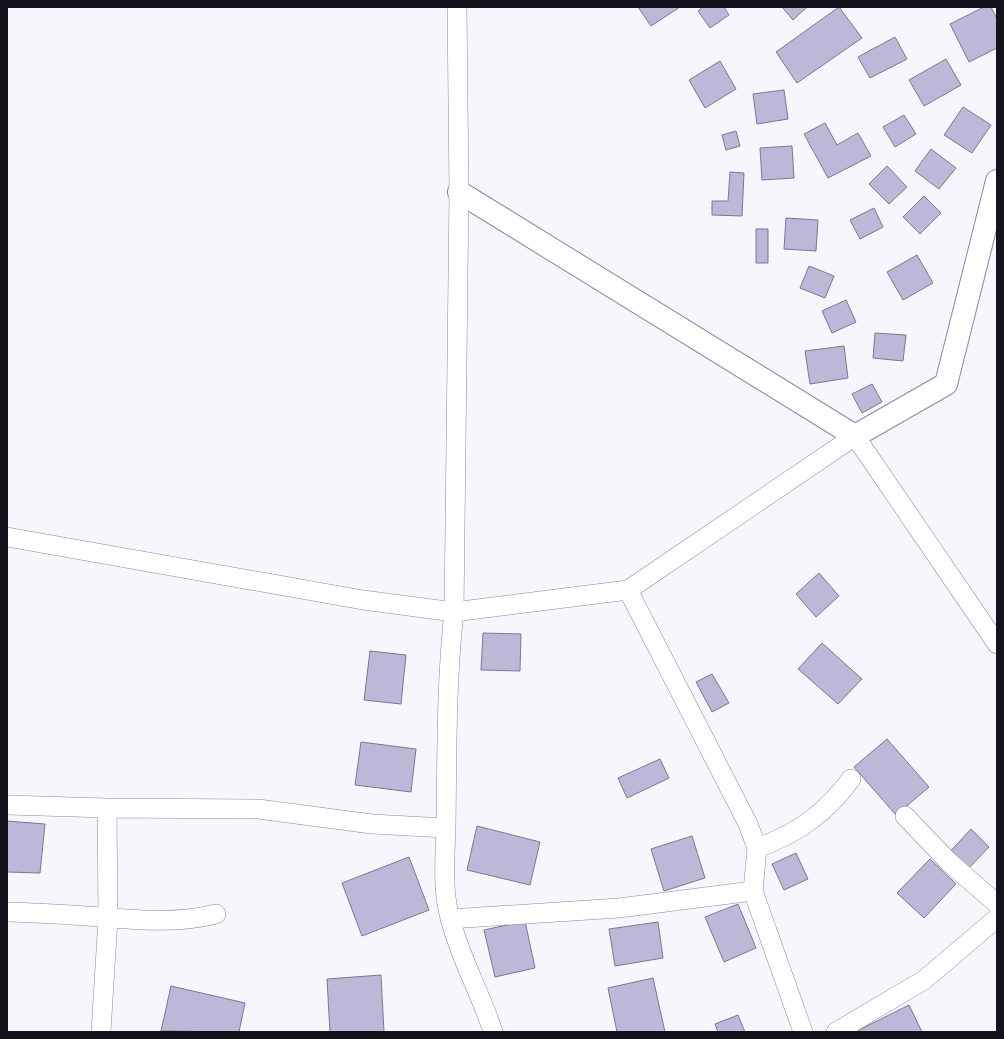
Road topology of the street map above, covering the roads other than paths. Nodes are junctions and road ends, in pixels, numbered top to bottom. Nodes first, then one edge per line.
1 (457, 7) edge
2 (997, 181) edge
3 (459, 192) junction
4 (855, 436) junction
5 (7, 537) edge
6 (628, 590) junction
7 (454, 612) junction
8 (997, 644) edge
9 (851, 779) dead end
10 (7, 805) edge
11 (107, 808) junction
12 (905, 816) dead end
13 (446, 828) junction
14 (757, 848) junction
15 (753, 892) junction
16 (997, 904) edge
17 (7, 912) edge
18 (216, 914) dead end
19 (108, 918) junction
20 (997, 918) edge
21 (450, 919) junction
22 (101, 1032) edge
23 (493, 1032) edge
24 (804, 1032) edge
25 (836, 1032) edge

1 - 3 street
2 - 4 street
3 - 4 street
3 - 7 street
4 - 6 street
4 - 8 street
5 - 7 street
6 - 7 street
6 - 14 street
7 - 13 street
9 - 14 street
10 - 11 street
11 - 13 street
11 - 19 street
12 - 16 street
13 - 21 street
14 - 15 street
15 - 21 street
15 - 24 street
17 - 19 street
18 - 19 street
19 - 22 street
20 - 25 street
21 - 23 street

